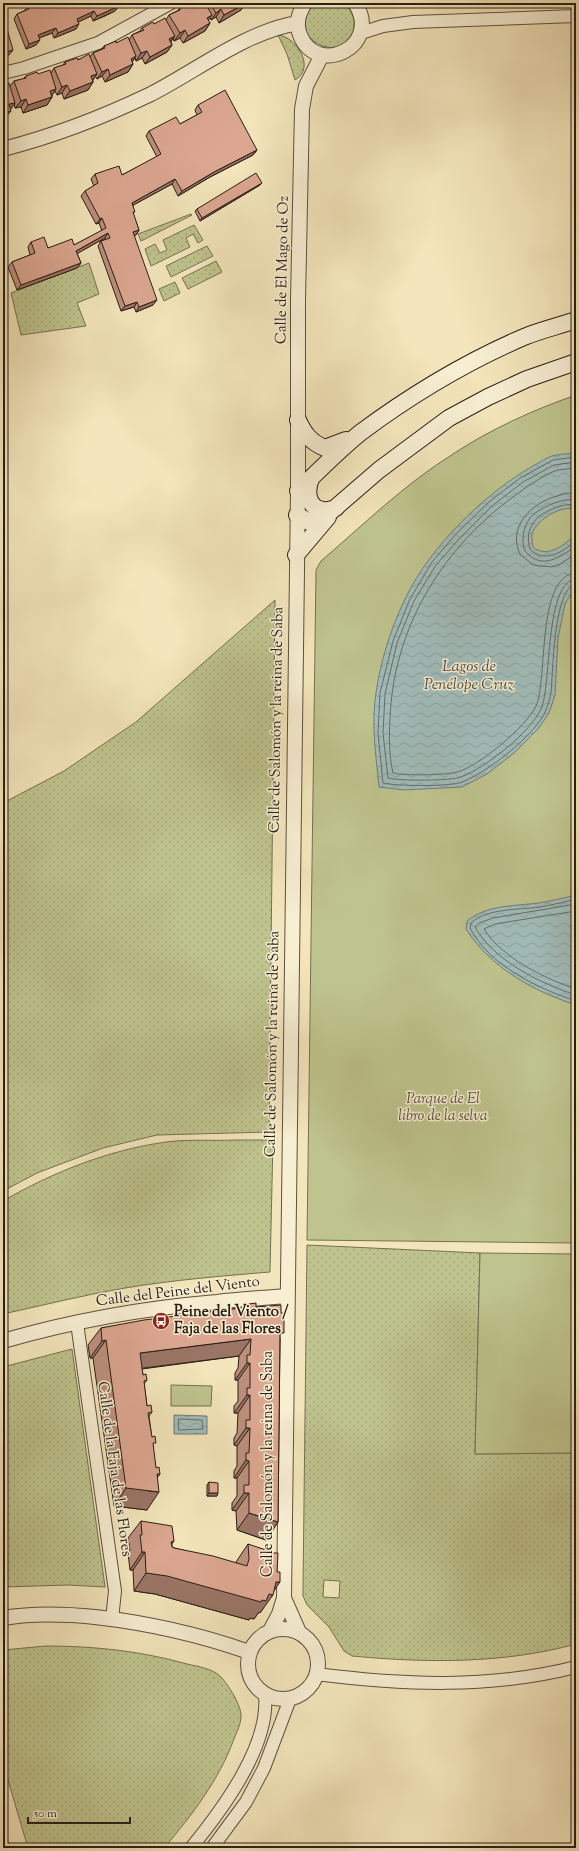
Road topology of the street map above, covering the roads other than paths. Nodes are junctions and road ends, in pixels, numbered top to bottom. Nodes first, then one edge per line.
1 (171, 3) edge
2 (306, 3) edge
3 (355, 3) edge
4 (576, 16) edge
5 (298, 23) junction
6 (361, 33) junction
7 (322, 55) junction
8 (3, 73) edge
9 (3, 149) edge
10 (576, 320) edge
11 (576, 362) edge
12 (298, 420) junction
13 (360, 433) junction
14 (312, 477) junction
15 (298, 491) junction
16 (336, 508) junction
17 (297, 515) junction
18 (296, 555) junction
19 (287, 1296) junction
20 (77, 1323) junction
21 (3, 1341) edge
22 (284, 1598) junction
23 (3, 1618) edge
24 (112, 1619) junction
25 (270, 1631) junction
26 (298, 1632) junction
27 (249, 1652) junction
28 (576, 1667) edge
29 (316, 1674) junction
30 (265, 1695) junction
31 (290, 1698) junction
32 (191, 1848) edge
33 (212, 1848) edge

1 - 8 street
2 - 5 street
3 - 6 street
4 - 6 street
5 - 7 street
5 - 9 street
6 - 7 street
7 - 12 street, Calle de El Mago de Oz
10 - 13 main road
11 - 16 main road
12 - 13 main road
12 - 15 street, Calle de El Mago de Oz
13 - 14 main road
14 - 15 main road
14 - 16 main road
15 - 17 street, Calle de Salomón y la reina de Saba
16 - 17 main road
16 - 18 main road
17 - 18 street, Calle de Salomón y la reina de Saba
18 - 19 street, Calle de Salomón y la reina de Saba
19 - 20 street, Calle del Peine del Viento
19 - 22 street, Calle de Salomón y la reina de Saba
20 - 21 street, Calle del Peine del Viento
20 - 24 street, Calle de la Faja de las Flores
22 - 25 street, Calle de Salomón y la reina de Saba
22 - 26 street, Calle de Salomón y la reina de Saba
23 - 24 street
24 - 27 street
25 - 26 street
25 - 27 street
26 - 29 street
27 - 30 street
28 - 29 street
29 - 31 street
30 - 31 street
30 - 32 street
31 - 33 street

